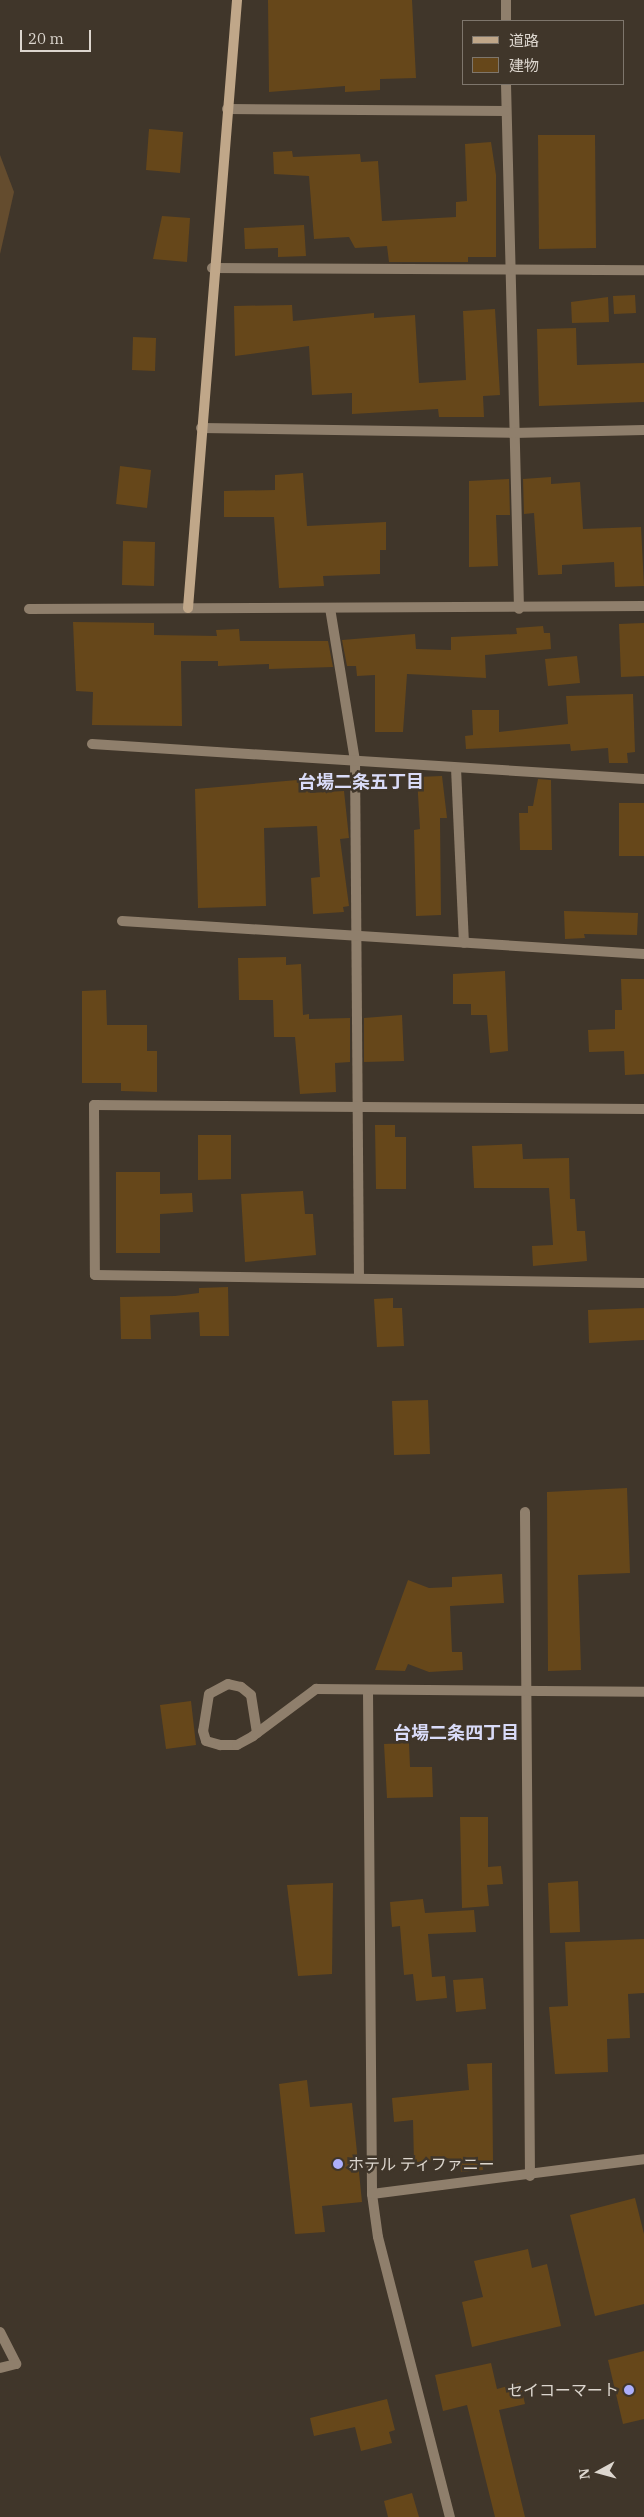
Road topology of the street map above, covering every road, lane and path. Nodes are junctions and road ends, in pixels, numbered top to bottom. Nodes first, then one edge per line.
1 (237, 0) edge
2 (506, 0) edge
3 (506, 20) edge
4 (506, 85) edge
5 (227, 109) junction
6 (506, 111) junction
7 (212, 268) junction
8 (644, 270) edge
9 (513, 271) junction
10 (202, 428) junction
11 (644, 430) edge
12 (513, 433) junction
13 (644, 606) edge
14 (188, 608) junction
15 (330, 608) junction
16 (30, 609) dead end
17 (519, 609) junction
18 (92, 744) dead end
19 (355, 760) junction
20 (456, 768) junction
21 (644, 779) edge
22 (122, 921) dead end
23 (359, 938) junction
24 (464, 943) junction
25 (644, 954) edge
26 (644, 1109) edge
27 (358, 1110) junction
28 (359, 1277) junction
29 (644, 1284) edge
30 (525, 1512) dead end
31 (368, 1692) junction
32 (644, 1692) edge
33 (525, 1693) junction
34 (257, 1733) junction
35 (644, 2158) edge
36 (530, 2176) junction
37 (372, 2194) junction
38 (0, 2332) edge
39 (0, 2368) edge
40 (450, 2517) edge

1 - 5 street
2 - 3 street
4 - 6 street
5 - 6 street
5 - 7 street
6 - 9 street
7 - 9 street
7 - 10 street
8 - 9 street
9 - 12 street
10 - 12 street
10 - 14 street
11 - 12 street
12 - 17 street
13 - 17 street
14 - 15 street
14 - 16 street
15 - 17 street
15 - 19 street
18 - 19 street
19 - 20 street
19 - 23 street
20 - 21 street
20 - 24 street
22 - 23 street
23 - 24 street
23 - 27 street
24 - 25 street
26 - 27 street
27 - 28 street
27 - 28 street
28 - 29 street
30 - 33 street
31 - 33 street
31 - 34 street
31 - 37 street
32 - 33 street
33 - 36 street
34 - 34 street
35 - 36 street
36 - 37 street
37 - 40 street
38 - 39 street

